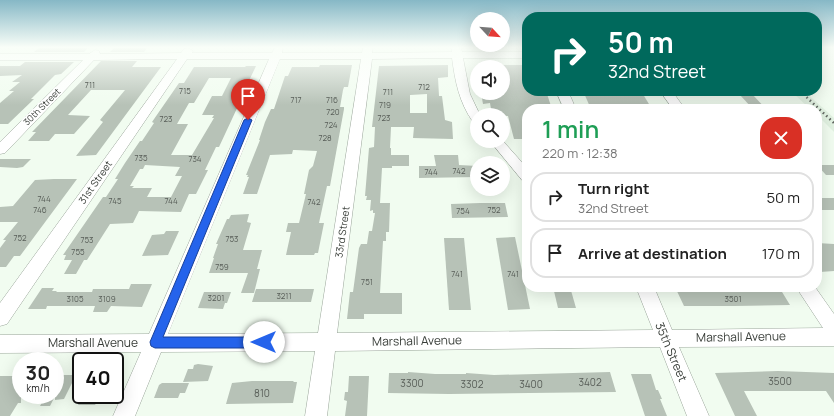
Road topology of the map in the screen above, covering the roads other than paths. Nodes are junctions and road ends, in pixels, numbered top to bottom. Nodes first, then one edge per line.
1 (82, 66) edge
2 (177, 66) edge
3 (271, 66) edge
4 (365, 66) edge
5 (459, 66) edge
6 (471, 108) edge
7 (502, 148) edge
8 (0, 150) edge
9 (522, 171) edge
10 (647, 292) edge
11 (808, 292) edge
12 (0, 318) edge
13 (834, 329) edge
14 (834, 337) edge
15 (666, 338) junction
16 (155, 342) junction
17 (326, 342) junction
18 (0, 344) edge
19 (124, 416) edge
20 (316, 416) edge
21 (698, 416) edge

1 - 8 street, 30th Street
2 - 12 street, 31st Street
3 - 16 street
4 - 17 street, 33rd Street
5 - 6 street
7 - 9 street
10 - 15 street, 35th Street
11 - 13 street
14 - 15 street, Marshall Avenue
15 - 17 street, Marshall Avenue
15 - 21 street, 35th Street
16 - 17 street, Marshall Avenue
16 - 18 street, Marshall Avenue
16 - 19 street
17 - 20 street, 33rd Street

